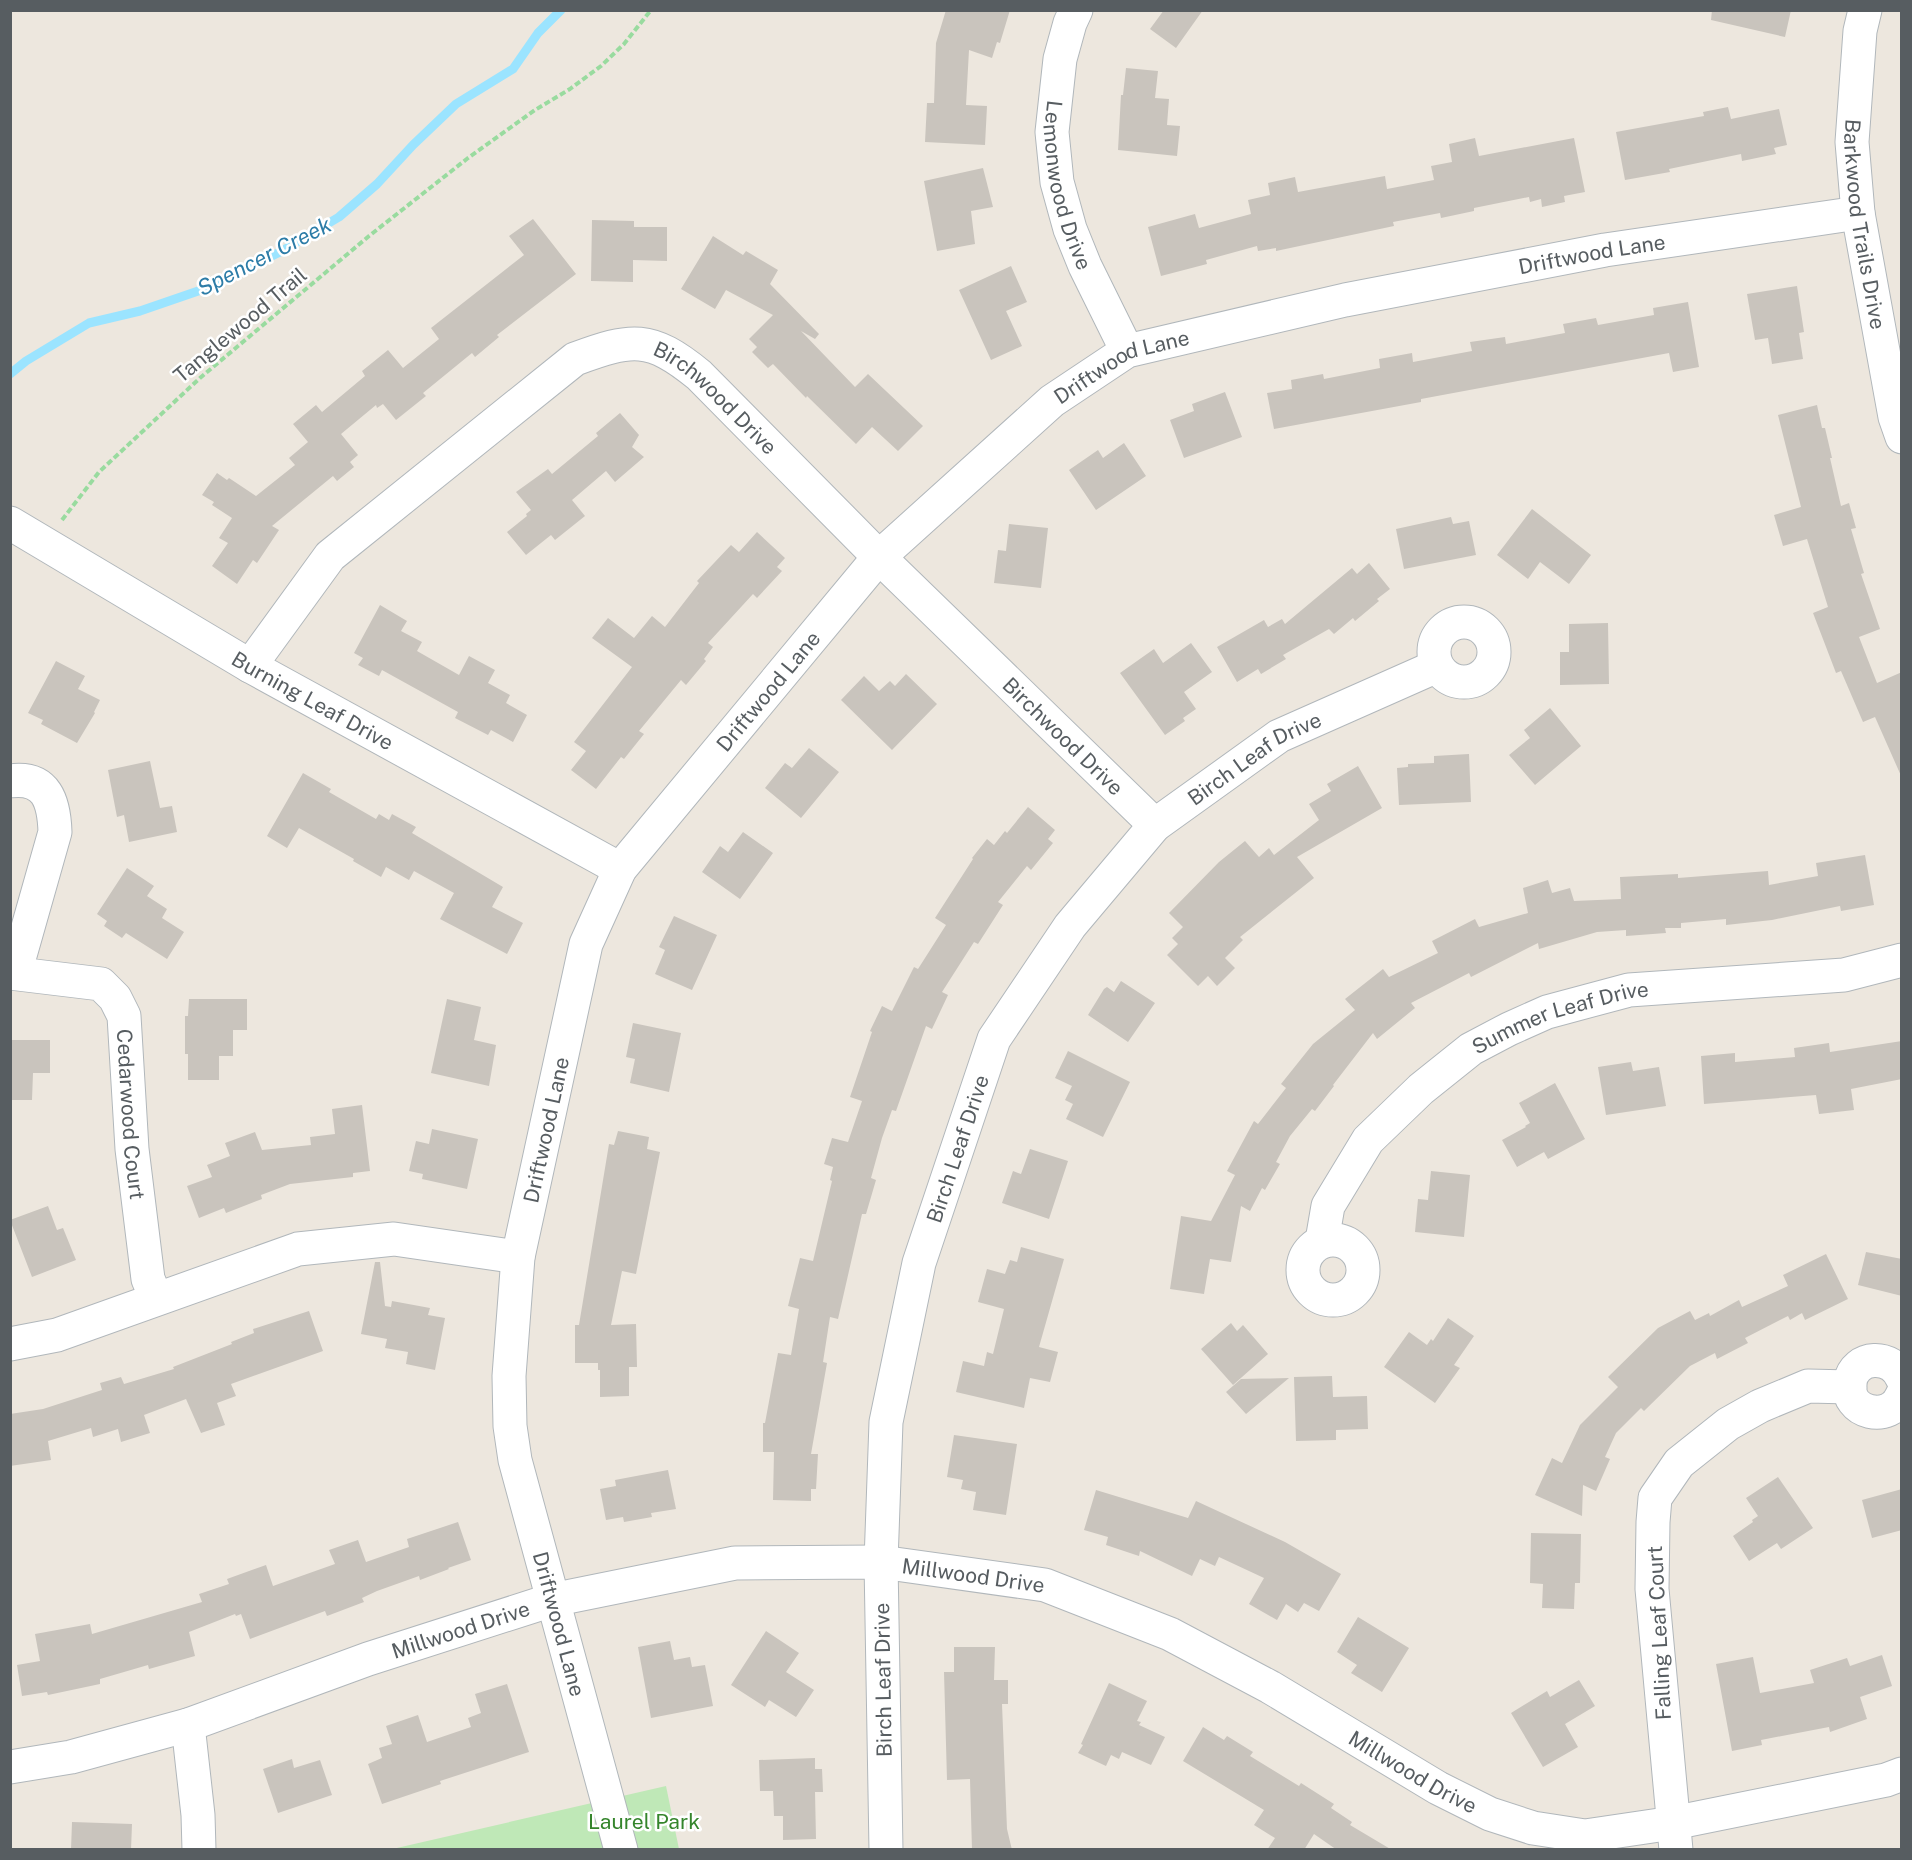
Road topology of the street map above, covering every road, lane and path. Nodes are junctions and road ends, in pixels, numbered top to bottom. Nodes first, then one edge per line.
1 (651, 10) edge
2 (1076, 10) edge
3 (1865, 10) edge
4 (1858, 213) junction
5 (1127, 351) junction
6 (1902, 437) edge
7 (10, 523) edge
8 (60, 523) dead end
9 (879, 557) junction
10 (250, 666) junction
11 (1437, 666) dead end
12 (10, 781) edge
13 (1155, 825) junction
14 (620, 869) junction
15 (1902, 960) edge
16 (13, 973) edge
17 (1322, 1241) dead end
18 (518, 1257) junction
19 (156, 1298) junction
20 (10, 1344) edge
21 (1902, 1378) edge
22 (1850, 1387) junction
23 (1902, 1395) edge
24 (881, 1562) junction
25 (552, 1600) junction
26 (188, 1725) junction
27 (10, 1767) edge
28 (1902, 1774) edge
29 (1674, 1836) edge
30 (198, 1850) edge
31 (621, 1850) edge
32 (886, 1850) edge

1 - 8 path, Tanglewood Trail
2 - 5 street, Lemonwood Drive
3 - 4 street, Barkwood Trails Drive
4 - 5 street, Driftwood Lane
4 - 6 street, Barkwood Trails Drive
5 - 9 street, Driftwood Lane
7 - 10 street, Burning Leaf Drive
9 - 10 street, Birchwood Drive
9 - 13 street, Birchwood Drive
9 - 14 street, Driftwood Lane
10 - 14 street, Burning Leaf Drive
11 - 13 street, Birch Leaf Drive
12 - 16 street, Cedarwood Court
13 - 24 street, Birch Leaf Drive
14 - 18 street, Driftwood Lane
15 - 17 street, Summer Leaf Drive
16 - 19 street, Cedarwood Court
18 - 19 street
18 - 25 street, Driftwood Lane
19 - 20 street
21 - 22 street
22 - 23 street
22 - 29 street, Falling Leaf Court
24 - 25 street, Millwood Drive
24 - 29 street, Millwood Drive
24 - 32 street, Birch Leaf Drive
25 - 26 street, Millwood Drive
25 - 31 street, Driftwood Lane
26 - 27 street, Millwood Drive
26 - 30 street
28 - 29 street, Millwood Drive

